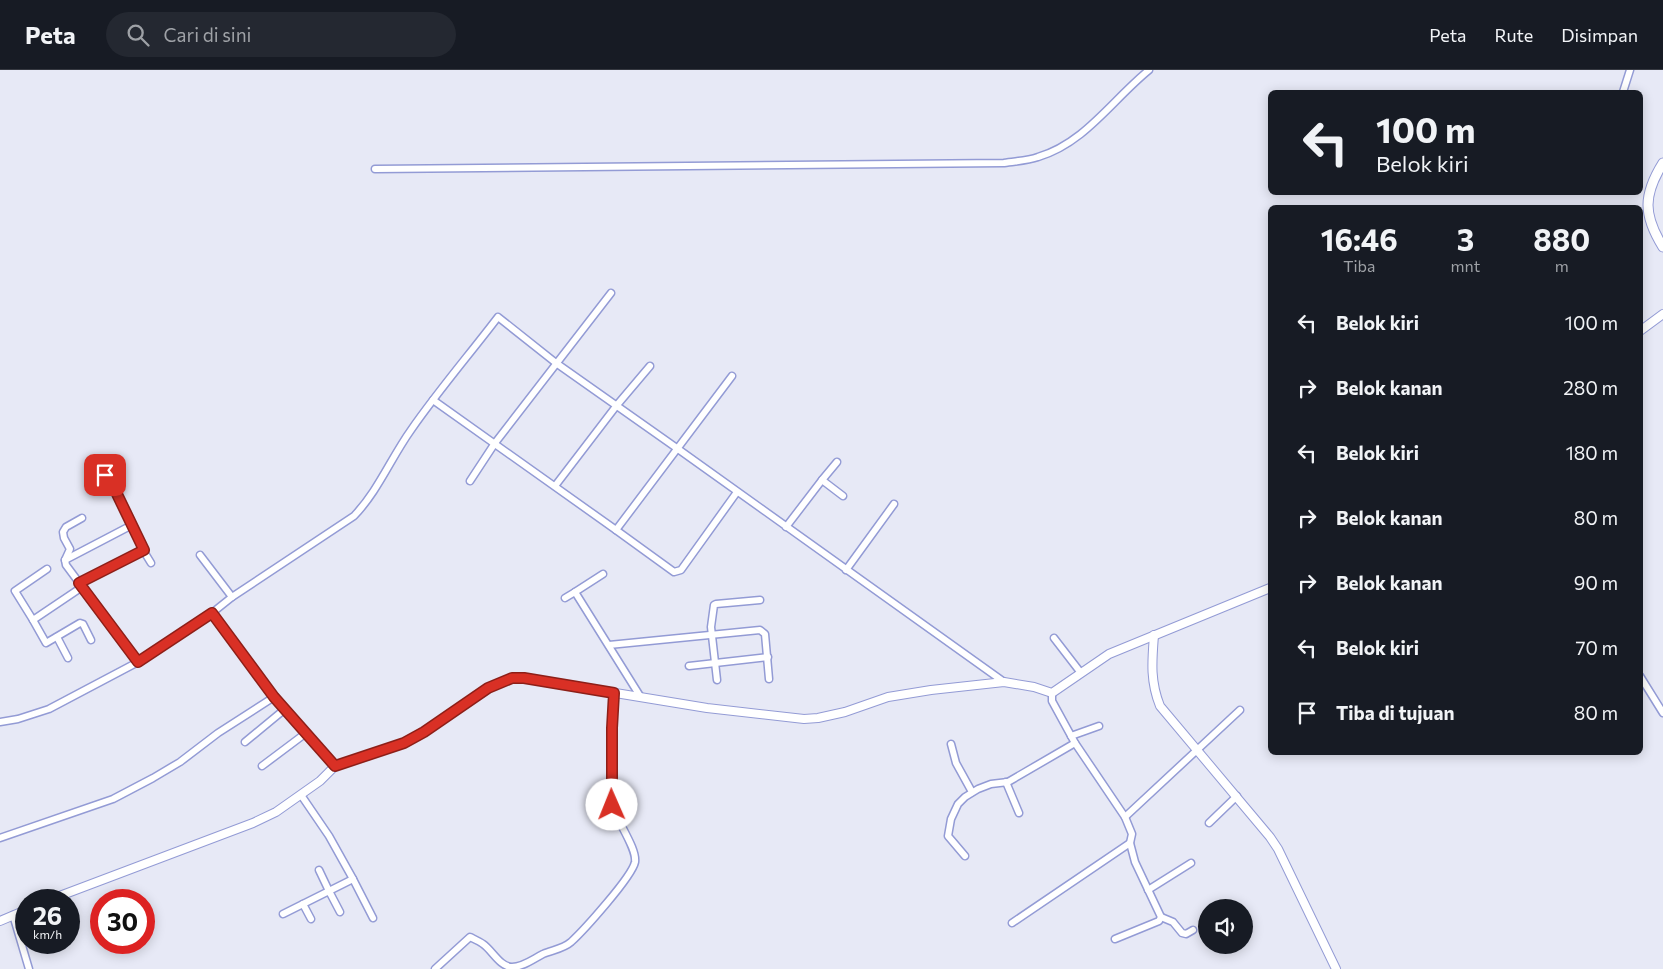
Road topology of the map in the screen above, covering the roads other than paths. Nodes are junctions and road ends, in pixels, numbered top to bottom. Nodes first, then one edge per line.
1 (1149, 70) edge
2 (1630, 70) edge
3 (1624, 90) edge
4 (1663, 163) edge
5 (375, 169) dead end
6 (1663, 247) edge
7 (611, 293) dead end
8 (1663, 314) edge
9 (1643, 330) edge
10 (556, 363) junction
11 (650, 366) dead end
12 (732, 376) dead end
13 (433, 400) junction
14 (617, 405) junction
15 (495, 443) junction
16 (678, 448) junction
17 (100, 461) dead end
18 (837, 462) dead end
19 (822, 480) junction
20 (470, 481) dead end
21 (556, 486) junction
22 (737, 492) junction
23 (843, 496) dead end
24 (894, 504) dead end
25 (82, 518) dead end
26 (132, 525) junction
27 (786, 527) junction
28 (616, 530) junction
29 (144, 550) junction
30 (200, 555) dead end
31 (65, 560) junction
32 (151, 563) dead end
33 (47, 568) dead end
34 (846, 570) junction
35 (603, 574) dead end
36 (81, 585) junction
37 (1268, 589) edge
38 (575, 592) junction
39 (232, 597) junction
40 (565, 598) dead end
41 (760, 600) dead end
42 (212, 613) junction
43 (33, 620) junction
44 (712, 635) junction
45 (1154, 635) junction
46 (57, 637) junction
47 (1054, 638) dead end
48 (91, 640) dead end
49 (608, 645) junction
50 (768, 657) junction
51 (68, 658) dead end
52 (138, 662) junction
53 (715, 663) junction
54 (689, 666) dead end
55 (1080, 673) junction
56 (769, 679) dead end
57 (717, 680) dead end
58 (1643, 681) edge
59 (1004, 682) junction
60 (614, 693) junction
61 (1052, 693) junction
62 (640, 696) junction
63 (274, 697) junction
64 (285, 709) junction
65 (1240, 710) dead end
66 (1663, 712) edge
67 (0, 722) edge
68 (1099, 726) dead end
69 (306, 733) junction
70 (1071, 736) junction
71 (245, 742) dead end
72 (1075, 743) junction
73 (951, 744) dead end
74 (1197, 750) junction
75 (262, 766) dead end
76 (335, 766) junction
77 (1006, 782) junction
78 (972, 792) junction
79 (300, 795) junction
80 (1236, 796) junction
81 (1019, 812) dead end
82 (1125, 817) junction
83 (1209, 823) dead end
84 (0, 838) edge
85 (1130, 843) junction
86 (965, 856) dead end
87 (1192, 864) dead end
88 (319, 870) dead end
89 (353, 879) junction
90 (76, 889) edge
91 (1148, 890) junction
92 (329, 891) junction
93 (303, 904) junction
94 (340, 912) dead end
95 (283, 914) dead end
96 (13, 915) joint
97 (1161, 917) junction
98 (373, 918) dead end
99 (311, 919) dead end
100 (0, 921) edge
101 (1012, 923) dead end
102 (1193, 930) dead end
103 (1115, 939) dead end
104 (28, 969) edge
105 (435, 969) edge
106 (1336, 969) edge

1 - 5 street
2 - 3 street
4 - 6 main road
7 - 10 street
8 - 9 street
10 - 13 street
10 - 14 street
10 - 15 street
11 - 14 street
12 - 16 street
13 - 15 street
13 - 39 street
14 - 16 street
14 - 21 street
15 - 20 street
15 - 21 street
16 - 22 street
16 - 28 street
17 - 26 street
18 - 19 street
19 - 23 street
19 - 27 street
21 - 28 street
22 - 27 street
22 - 28 street
24 - 34 street
25 - 31 street
26 - 29 street
26 - 31 street
27 - 34 street
29 - 32 street
29 - 36 street
30 - 39 street
31 - 36 street
33 - 43 street
34 - 59 street
35 - 38 street
36 - 43 street
36 - 52 street
37 - 45 street
38 - 40 street
38 - 49 street
39 - 42 street
41 - 44 street
42 - 52 street
42 - 63 street
43 - 46 street
44 - 49 street
44 - 50 street
44 - 53 street
45 - 55 street
45 - 74 street
46 - 48 street
46 - 51 street
47 - 55 street
49 - 62 street
50 - 53 street
50 - 56 street
52 - 67 street
53 - 54 street
53 - 57 street
55 - 61 street
58 - 66 street
59 - 61 street
59 - 62 street
60 - 62 street
60 - 76 street
60 - 105 street
61 - 70 street
63 - 64 street
63 - 84 street
64 - 69 street
64 - 71 street
65 - 74 street
68 - 70 street
69 - 75 street
69 - 76 street
70 - 72 street
72 - 77 street
72 - 82 street
73 - 78 street
74 - 80 street
74 - 82 street
76 - 79 street
77 - 78 street
77 - 81 street
78 - 86 street
79 - 89 street
79 - 90 street
80 - 83 street
80 - 106 street
82 - 85 street
85 - 91 street
85 - 101 street
87 - 91 street
88 - 92 street
89 - 92 street
89 - 98 street
91 - 97 street
92 - 93 street
92 - 94 street
93 - 95 street
93 - 99 street
96 - 100 street
96 - 104 street
97 - 102 street
97 - 103 street

